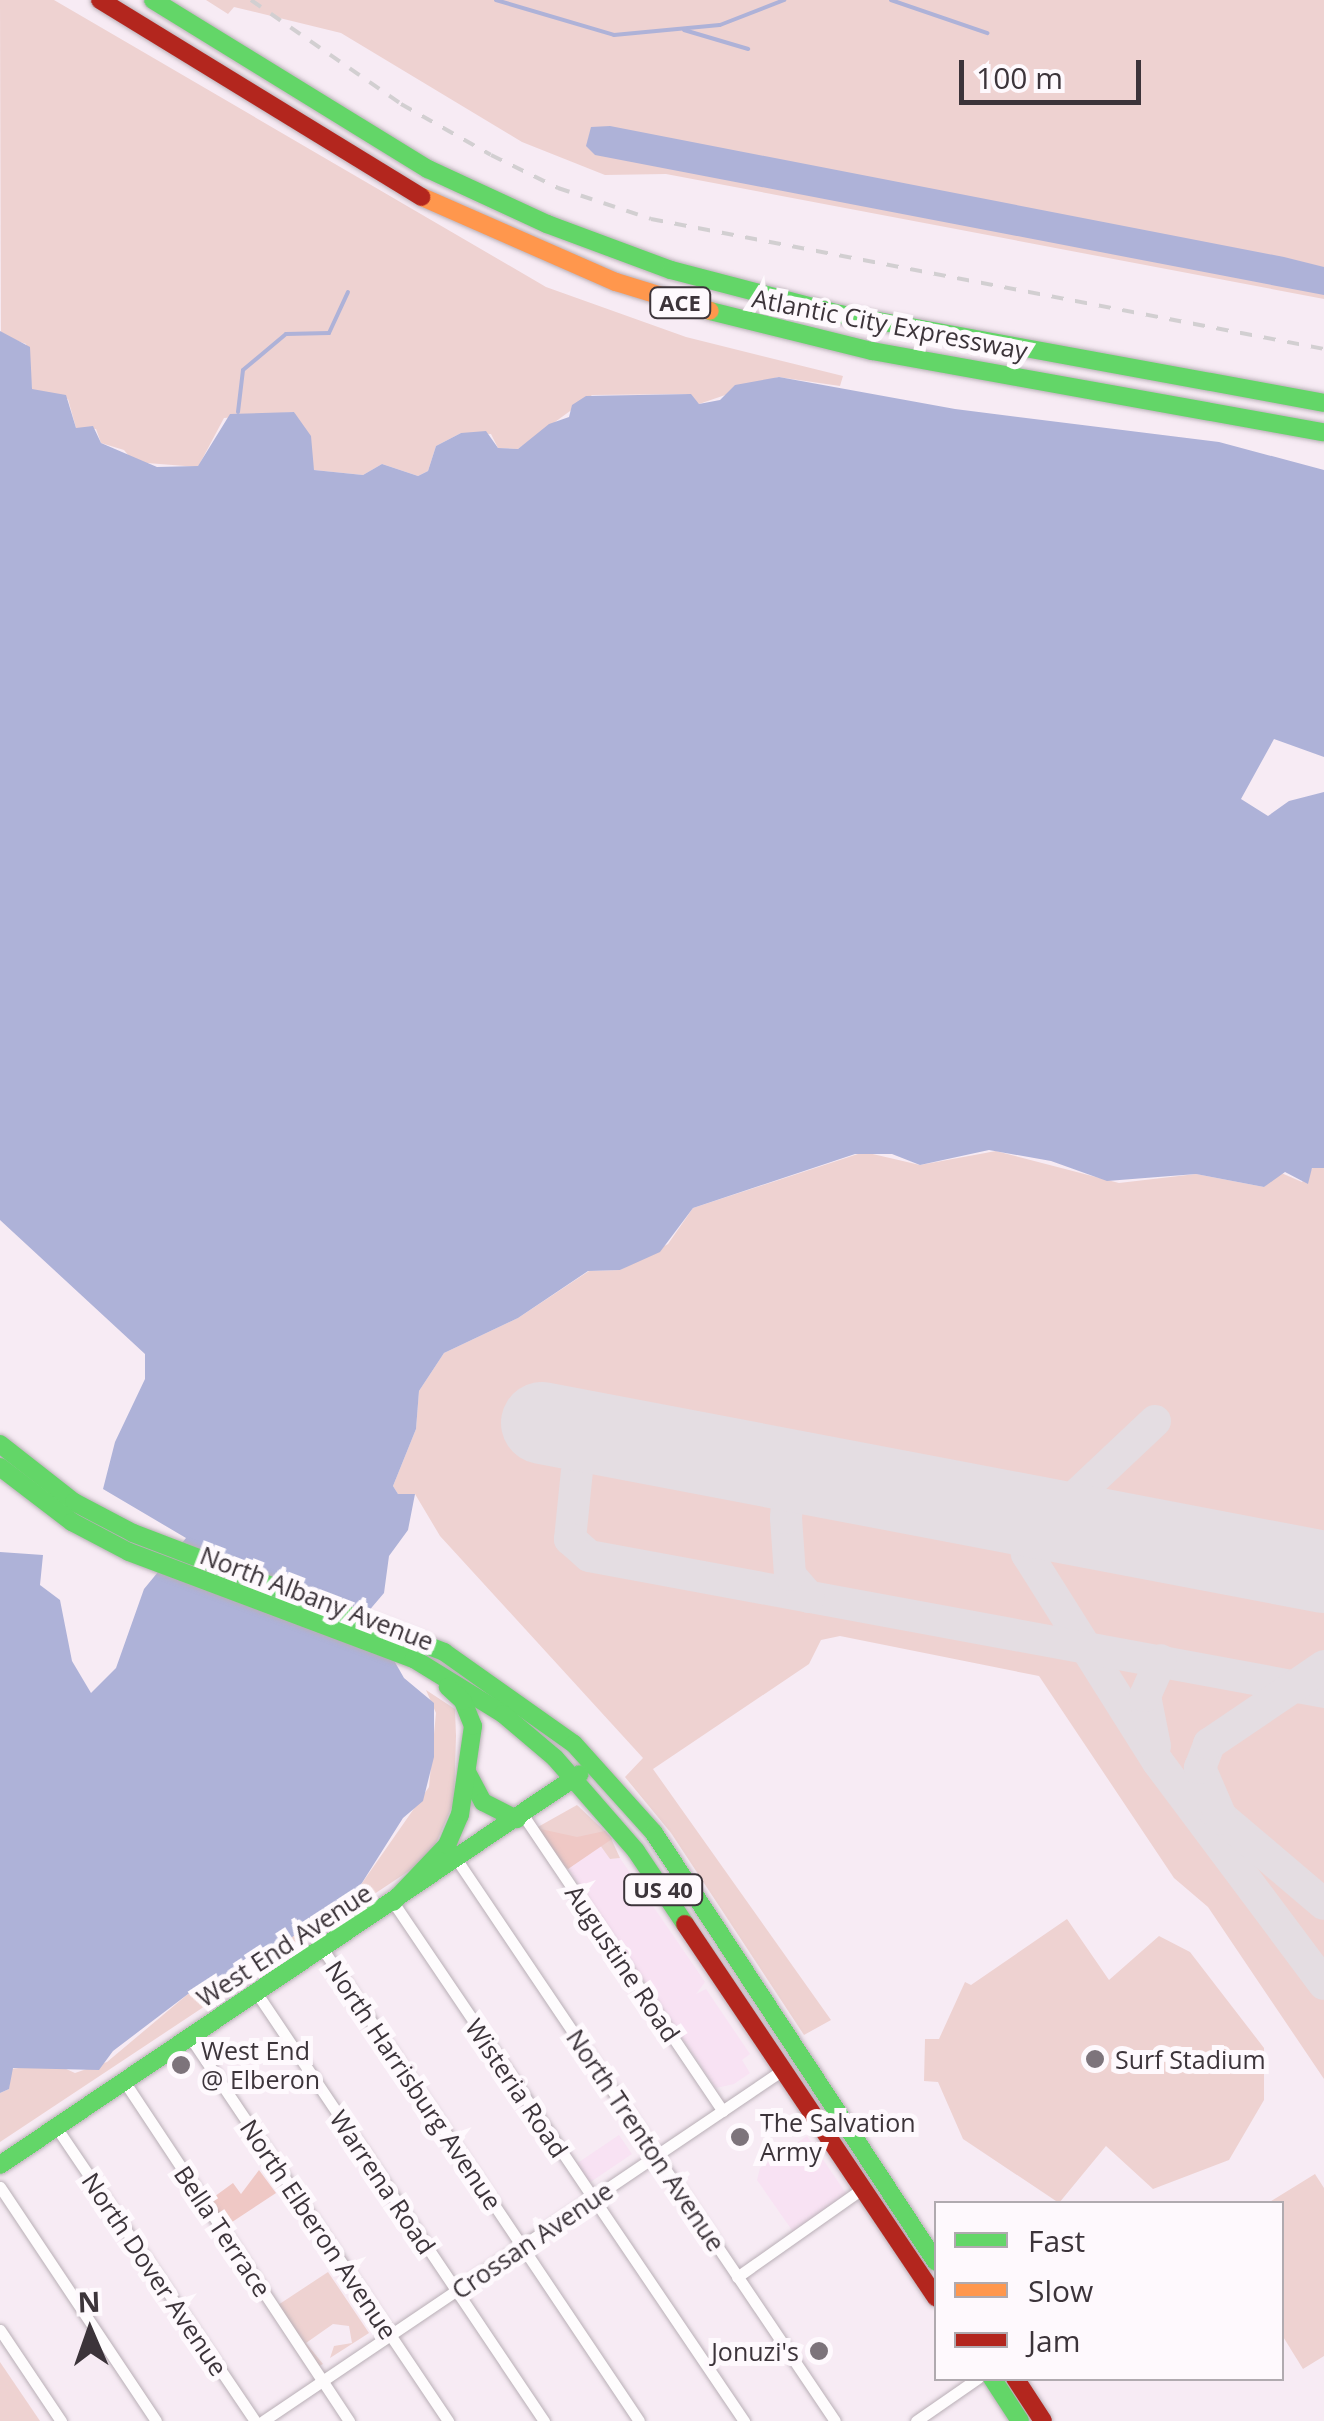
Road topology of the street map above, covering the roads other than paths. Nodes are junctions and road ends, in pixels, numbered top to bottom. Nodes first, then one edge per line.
1 (100, 0) edge
2 (153, 0) edge
3 (1324, 403) edge
4 (1324, 432) edge
5 (0, 1444) edge
6 (0, 1467) edge
7 (150, 1550) junction
8 (396, 1640) junction
9 (414, 1660) junction
10 (594, 1765) junction
11 (468, 1774) junction
12 (576, 1777) junction
13 (520, 1817) junction
14 (456, 1860) junction
15 (394, 1902) junction
16 (322, 1948) junction
17 (256, 1992) junction
18 (190, 2036) junction
19 (799, 2058) junction
20 (783, 2070) junction
21 (124, 2081) junction
22 (723, 2111) junction
23 (56, 2127) junction
24 (657, 2156) junction
25 (0, 2165) edge
26 (0, 2187) edge
27 (862, 2188) junction
28 (593, 2198) junction
29 (523, 2245) junction
30 (934, 2259) edge
31 (737, 2278) junction
32 (456, 2290) junction
33 (934, 2294) edge
34 (0, 2330) edge
35 (390, 2335) junction
36 (323, 2380) junction
37 (974, 2381) edge
38 (994, 2381) edge
39 (1017, 2381) edge
40 (61, 2421) edge
41 (156, 2421) edge
42 (255, 2421) edge
43 (263, 2421) edge
44 (350, 2421) edge
45 (448, 2421) edge
46 (544, 2421) edge
47 (639, 2421) edge
48 (744, 2421) edge
49 (835, 2421) edge
50 (916, 2421) edge
51 (1020, 2421) edge
52 (1044, 2421) edge

1 - 4 main road, Atlantic City Expressway / ACE
2 - 3 main road, Atlantic City Expressway / ACE
5 - 7 main road, North Albany Avenue / US 40
6 - 7 main road, North Albany Avenue / US 40
7 - 8 main road, North Albany Avenue / US 40
8 - 9 main road, North Albany Avenue / US 40
8 - 10 main road, North Albany Avenue / US 40
9 - 11 main road
9 - 12 main road, North Albany Avenue / US 40
10 - 12 main road, West End Avenue
10 - 19 main road, North Albany Avenue / US 40
11 - 13 main road
11 - 15 main road
12 - 13 main road, West End Avenue
12 - 20 main road, North Albany Avenue / US 40
13 - 14 main road, West End Avenue
13 - 22 street, Augustine Road
14 - 15 main road, West End Avenue
14 - 24 street, North Trenton Avenue
15 - 16 main road, West End Avenue
15 - 28 street, Wisteria Road
16 - 17 main road, West End Avenue
16 - 29 street, North Harrisburg Avenue
17 - 18 main road, West End Avenue
17 - 32 street, Warrena Road
18 - 21 main road, West End Avenue
18 - 35 street, North Elberon Avenue
19 - 20 street, Crossan Avenue
19 - 30 main road, North Albany Avenue / US 40
20 - 22 street, Crossan Avenue
20 - 27 main road, North Albany Avenue / US 40
21 - 23 main road, West End Avenue
21 - 36 street, Bella Terrace
22 - 24 street, Crossan Avenue
23 - 25 main road, West End Avenue
23 - 42 street, North Dover Avenue
24 - 28 street, Crossan Avenue
24 - 31 street, North Trenton Avenue
26 - 41 street
27 - 31 street
27 - 33 main road, North Albany Avenue / US 40
28 - 29 street, Crossan Avenue
28 - 48 street, Wisteria Road
29 - 32 street, Crossan Avenue
29 - 47 street, North Harrisburg Avenue
31 - 49 street, North Trenton Avenue
32 - 35 street, Crossan Avenue
32 - 46 street, Warrena Road
34 - 40 street
35 - 36 street, Crossan Avenue
35 - 45 street, North Elberon Avenue
36 - 43 street, Crossan Avenue
36 - 44 street, Bella Terrace
37 - 50 street
38 - 51 main road
39 - 52 main road

